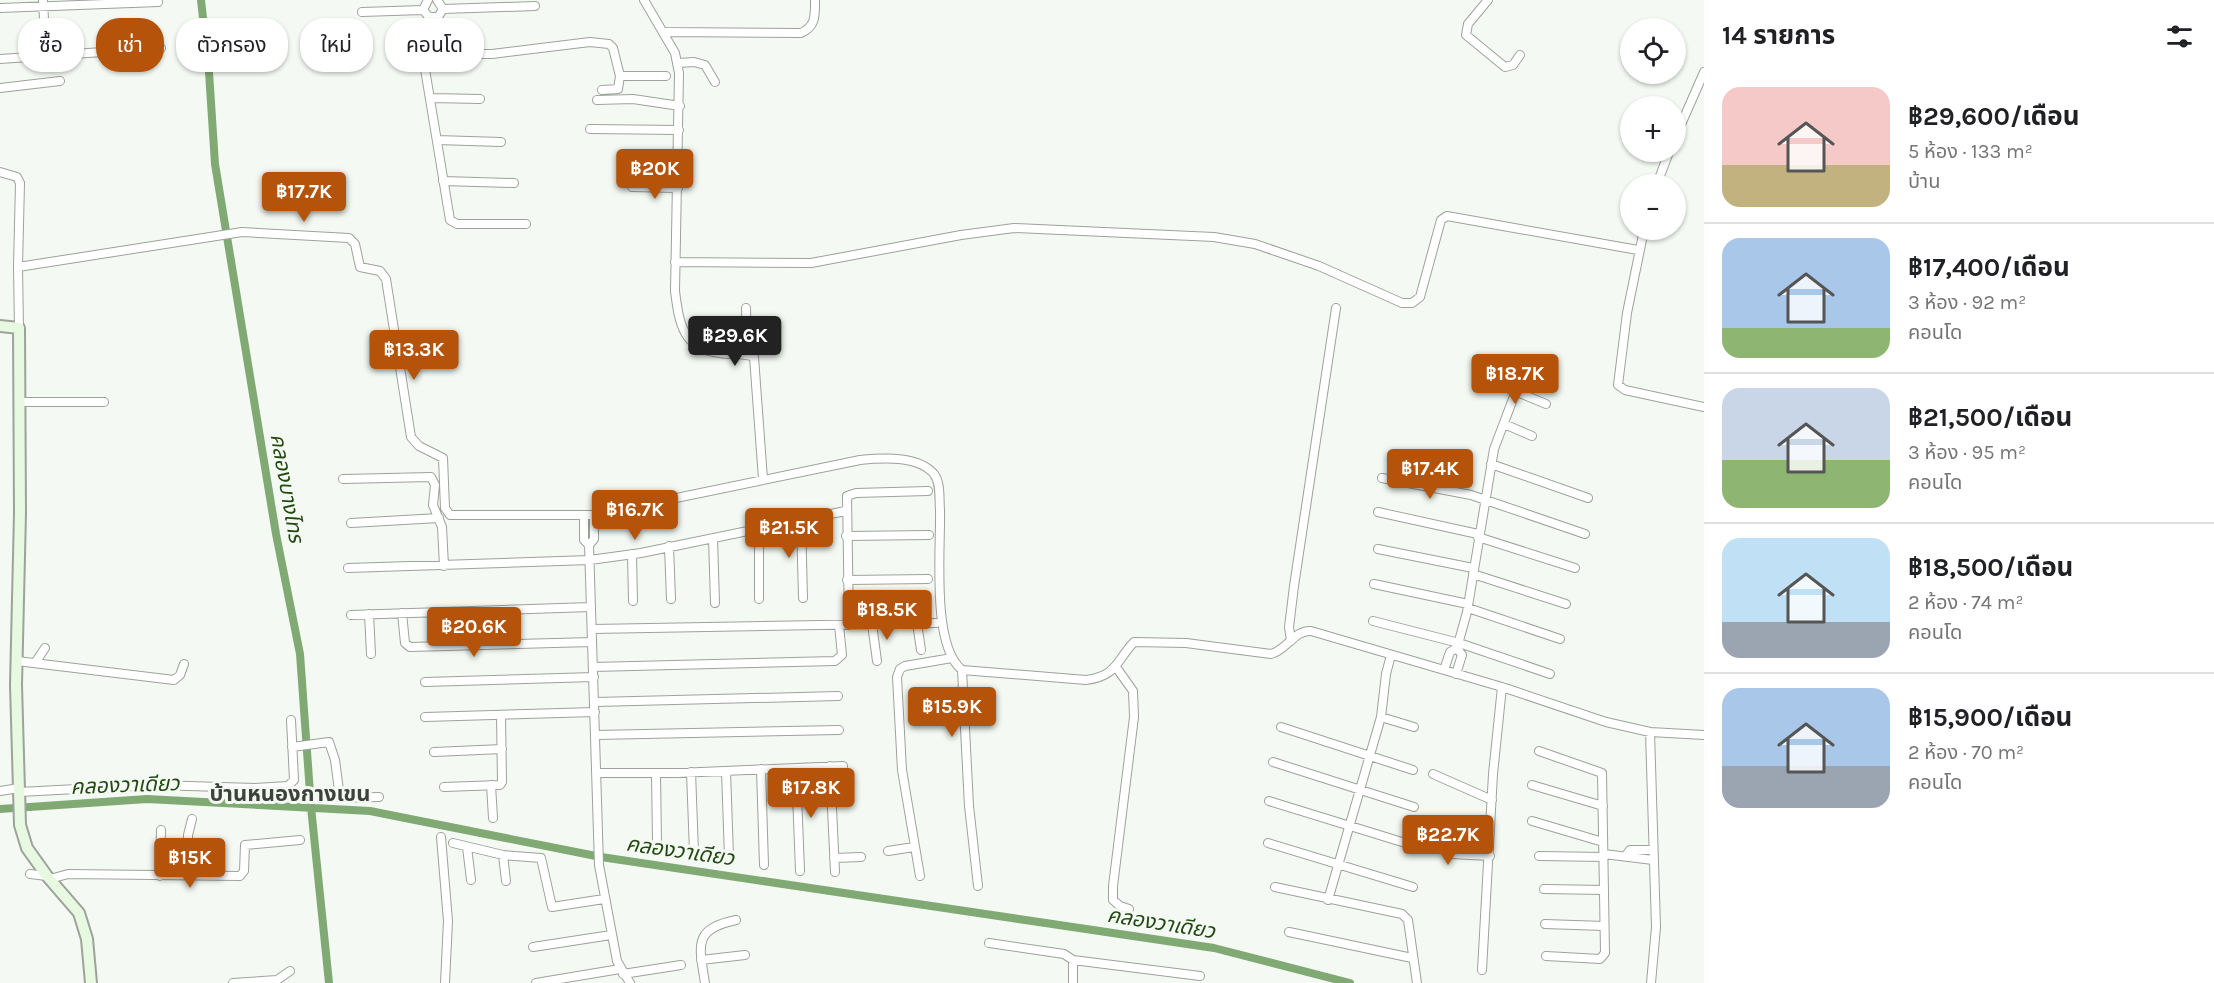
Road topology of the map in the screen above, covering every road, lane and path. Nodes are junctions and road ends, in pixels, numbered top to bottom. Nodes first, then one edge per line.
1 (428, 0) edge
2 (438, 0) edge
3 (644, 0) edge
4 (815, 0) edge
5 (1488, 0) edge
6 (42, 2) edge
7 (158, 2) dead end
8 (535, 6) dead end
9 (0, 8) edge
10 (443, 9) junction
11 (423, 10) junction
12 (362, 12) dead end
13 (429, 17) joint
14 (43, 18) edge
15 (665, 32) junction
16 (484, 54) edge
17 (1520, 55) dead end
18 (18, 58) edge
19 (0, 59) edge
20 (678, 63) junction
21 (426, 72) edge
22 (1704, 72) edge
23 (620, 76) junction
24 (666, 76) dead end
25 (60, 81) dead end
26 (715, 82) dead end
27 (0, 88) edge
28 (602, 90) dead end
29 (431, 98) junction
30 (480, 99) dead end
31 (597, 100) dead end
32 (680, 106) junction
33 (1686, 113) edge
34 (590, 129) dead end
35 (680, 130) junction
36 (437, 140) junction
37 (501, 142) dead end
38 (0, 172) edge
39 (443, 181) junction
40 (514, 183) dead end
41 (632, 187) dead end
42 (678, 188) junction
43 (526, 224) dead end
44 (1641, 240) edge
45 (1638, 250) junction
46 (675, 262) junction
47 (18, 267) junction
48 (746, 308) dead end
49 (1336, 308) dead end
50 (0, 326) edge
51 (19, 328) junction
52 (747, 354) junction
53 (1493, 382) dead end
54 (1516, 391) junction
55 (19, 402) junction
56 (104, 402) dead end
57 (1546, 404) dead end
58 (1704, 407) edge
59 (1504, 423) junction
60 (1532, 436) dead end
61 (1491, 464) junction
62 (1382, 477) dead end
63 (343, 479) dead end
64 (763, 479) junction
65 (928, 491) dead end
66 (1587, 498) dead end
67 (1485, 500) junction
68 (845, 510) junction
69 (1378, 512) dead end
70 (594, 515) junction
71 (584, 516) junction
72 (439, 518) junction
73 (801, 520) junction
74 (351, 523) dead end
75 (759, 529) junction
76 (1586, 534) dead end
77 (929, 535) dead end
78 (1478, 535) junction
79 (846, 537) junction
80 (713, 538) junction
81 (590, 545) junction
82 (669, 546) junction
83 (1378, 549) dead end
84 (632, 554) junction
85 (590, 560) junction
86 (444, 566) junction
87 (348, 568) dead end
88 (1575, 568) dead end
89 (1473, 571) junction
90 (928, 579) dead end
91 (847, 580) junction
92 (1374, 584) dead end
93 (803, 598) dead end
94 (671, 599) dead end
95 (759, 599) dead end
96 (633, 601) dead end
97 (715, 603) dead end
98 (1566, 604) dead end
99 (1468, 606) junction
100 (591, 607) junction
101 (402, 613) junction
102 (369, 614) junction
103 (351, 615) dead end
104 (1373, 621) dead end
105 (917, 623) junction
106 (936, 623) dead end
107 (872, 624) junction
108 (840, 625) junction
109 (849, 625) junction
110 (592, 629) junction
111 (1560, 639) dead end
112 (1291, 641) junction
113 (592, 642) junction
114 (1458, 645) junction
115 (45, 648) dead end
116 (921, 650) dead end
117 (371, 654) dead end
118 (1391, 655) junction
119 (952, 658) junction
120 (17, 661) junction
121 (877, 661) dead end
122 (35, 663) junction
123 (184, 664) dead end
124 (593, 667) junction
125 (1116, 667) junction
126 (962, 670) junction
127 (1444, 670) junction
128 (1456, 674) junction
129 (1550, 674) dead end
130 (594, 677) junction
131 (425, 682) dead end
132 (1502, 687) junction
133 (838, 696) dead end
134 (595, 702) junction
135 (595, 712) junction
136 (501, 715) junction
137 (425, 717) dead end
138 (1381, 717) junction
139 (291, 720) dead end
140 (1281, 727) dead end
141 (1414, 727) dead end
142 (839, 730) dead end
143 (1650, 732) junction
144 (596, 735) junction
145 (1704, 735) edge
146 (296, 746) junction
147 (502, 749) junction
148 (1539, 751) dead end
149 (434, 752) dead end
150 (1370, 754) junction
151 (1273, 762) dead end
152 (830, 766) junction
153 (843, 766) dead end
154 (796, 768) junction
155 (761, 769) junction
156 (1413, 770) dead end
157 (726, 771) junction
158 (691, 772) junction
159 (597, 773) junction
160 (656, 773) junction
161 (1433, 774) dead end
162 (491, 785) junction
163 (1532, 785) dead end
164 (444, 787) dead end
165 (1360, 789) junction
166 (0, 791) edge
167 (19, 793) junction
168 (379, 797) dead end
169 (1492, 800) junction
170 (1269, 801) dead end
171 (1603, 806) junction
172 (1414, 807) dead end
173 (493, 818) dead end
174 (192, 819) dead end
175 (1533, 821) dead end
176 (1349, 824) junction
177 (1425, 828) dead end
178 (161, 830) dead end
179 (441, 837) dead end
180 (300, 840) dead end
181 (657, 841) dead end
182 (1603, 842) junction
183 (453, 843) dead end
184 (1268, 843) dead end
185 (467, 846) junction
186 (914, 846) junction
187 (1415, 846) dead end
188 (1653, 850) junction
189 (888, 851) dead end
190 (694, 852) dead end
191 (1626, 854) junction
192 (503, 855) junction
193 (1604, 855) junction
194 (1490, 856) junction
195 (1539, 856) dead end
196 (729, 857) dead end
197 (861, 857) dead end
198 (834, 858) junction
199 (1653, 860) junction
200 (1339, 864) junction
201 (764, 865) dead end
202 (800, 871) dead end
203 (835, 872) dead end
204 (30, 874) dead end
205 (160, 876) junction
206 (188, 876) junction
207 (920, 876) dead end
208 (48, 878) junction
209 (471, 880) dead end
210 (506, 881) dead end
211 (978, 886) dead end
212 (1275, 887) dead end
213 (1413, 887) dead end
214 (1544, 889) dead end
215 (1604, 890) junction
216 (604, 899) junction
217 (1328, 900) junction
218 (1129, 909) dead end
219 (736, 920) dead end
220 (1545, 924) dead end
221 (1604, 926) junction
222 (1289, 932) dead end
223 (611, 935) junction
224 (989, 943) dead end
225 (533, 947) dead end
226 (745, 955) dead end
227 (1546, 956) dead end
228 (1412, 958) junction
229 (701, 960) junction
230 (1073, 960) junction
231 (681, 965) dead end
232 (1482, 970) dead end
233 (290, 971) dead end
234 (621, 971) junction
235 (1200, 976) dead end
236 (1417, 982) edge
237 (90, 983) edge
238 (233, 983) edge
239 (445, 983) edge
240 (536, 983) edge
241 (630, 983) edge
242 (705, 983) edge
243 (1073, 983) edge
244 (1651, 983) edge

1 - 11 street
2 - 10 street
3 - 15 street
4 - 15 street
5 - 17 street
6 - 7 street
6 - 9 street
6 - 14 street
8 - 10 street
10 - 13 street
11 - 12 street
11 - 13 street
15 - 20 street
16 - 23 street
18 - 19 street
20 - 26 street
20 - 32 street
21 - 29 street
22 - 33 street
23 - 24 street
23 - 28 street
25 - 27 street
29 - 30 street
29 - 36 street
31 - 32 street
32 - 35 street
34 - 35 street
35 - 42 street
36 - 37 street
36 - 39 street
38 - 47 street
39 - 40 street
39 - 43 street
41 - 42 street
42 - 46 street
44 - 45 street
45 - 46 street
45 - 58 street
46 - 52 street
47 - 51 street
47 - 71 street
48 - 52 street
49 - 112 street
50 - 51 street
51 - 55 street
52 - 64 street
53 - 54 street
54 - 57 street
54 - 59 street
55 - 56 street
55 - 120 street
59 - 60 street
59 - 61 street
61 - 66 street
61 - 67 street
62 - 67 street
63 - 72 street
64 - 70 street
64 - 119 street
65 - 68 street
67 - 76 street
67 - 78 street
68 - 73 street
68 - 79 street
69 - 78 street
70 - 71 street
70 - 81 street
71 - 81 street
72 - 74 street
72 - 86 street
73 - 75 street
73 - 93 street
75 - 80 street
75 - 95 street
77 - 79 street
78 - 88 street
78 - 89 street
79 - 91 street
80 - 82 street
80 - 97 street
81 - 85 street
82 - 84 street
82 - 94 street
83 - 89 street
84 - 85 street
84 - 96 street
85 - 86 street
85 - 100 street
86 - 87 street
89 - 98 street
89 - 99 street
90 - 91 street
91 - 109 street
92 - 99 street
99 - 111 street
99 - 114 street
100 - 101 street
100 - 110 street
101 - 102 street
101 - 113 street
102 - 103 street
102 - 117 street
104 - 114 street
105 - 106 street
105 - 107 street
105 - 116 street
107 - 109 street
107 - 121 street
108 - 109 street
108 - 110 street
108 - 124 street
110 - 113 street
112 - 118 street
112 - 125 street
113 - 124 street
114 - 127 street
114 - 128 street
114 - 129 street
115 - 122 street
118 - 127 street
118 - 138 street
119 - 126 street
119 - 186 street
120 - 122 street
120 - 167 street
122 - 123 street
124 - 130 street
125 - 126 street
125 - 218 street
126 - 211 street
127 - 128 street
128 - 132 street
130 - 131 street
130 - 134 street
132 - 143 street
132 - 169 street
133 - 134 street
134 - 135 street
135 - 136 street
135 - 144 street
136 - 137 street
136 - 147 street
138 - 141 street
138 - 150 street
139 - 146 street
140 - 150 street
142 - 144 street
143 - 145 street
143 - 188 street
144 - 159 street
146 - 167 street
146 - 168 street
147 - 149 street
147 - 162 street
148 - 171 street
150 - 156 street
150 - 165 street
151 - 165 street
152 - 153 street
152 - 154 street
152 - 198 street
154 - 155 street
154 - 202 street
155 - 157 street
155 - 201 street
157 - 158 street
157 - 196 street
158 - 160 street
158 - 190 street
159 - 160 street
159 - 216 street
160 - 181 street
161 - 169 street
162 - 164 street
162 - 173 street
163 - 171 street
165 - 172 street
165 - 176 street
166 - 167 street
167 - 208 street
169 - 194 street
170 - 176 street
171 - 182 street
174 - 206 street
175 - 182 street
176 - 187 street
176 - 200 street
177 - 194 street
178 - 205 street
179 - 239 street
180 - 206 street
182 - 193 street
183 - 185 street
184 - 200 street
185 - 192 street
185 - 209 street
186 - 189 street
186 - 207 street
188 - 191 street
188 - 199 street
191 - 193 street
191 - 199 street
192 - 210 street
192 - 216 street
193 - 195 street
193 - 215 street
194 - 232 street
197 - 198 street
198 - 203 street
199 - 244 street
200 - 213 street
200 - 217 street
204 - 208 street
205 - 206 street
205 - 208 street
208 - 237 street
212 - 217 street
214 - 215 street
215 - 221 street
216 - 223 street
217 - 228 street
219 - 229 street
220 - 221 street
221 - 227 street
222 - 228 street
223 - 225 street
223 - 234 street
224 - 230 street
226 - 229 street
228 - 236 street
229 - 242 street
230 - 235 street
230 - 243 street
231 - 234 street
233 - 238 street
234 - 240 street
234 - 241 street

